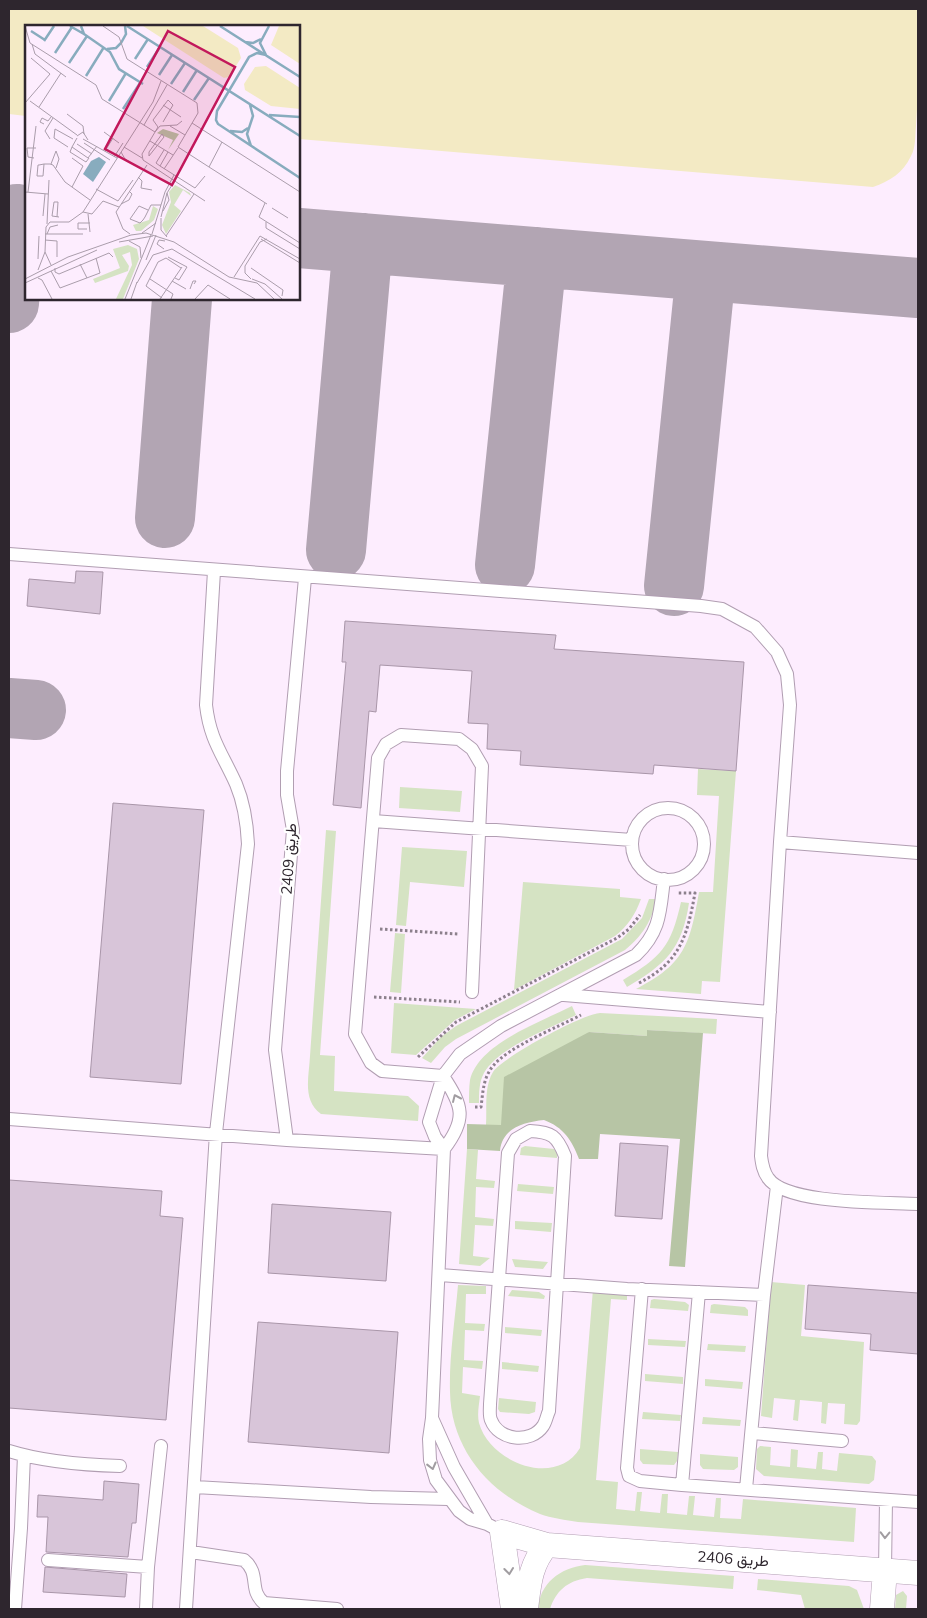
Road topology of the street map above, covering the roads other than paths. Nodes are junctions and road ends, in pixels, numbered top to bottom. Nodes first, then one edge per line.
1 (9, 554) edge
2 (214, 571) junction
3 (305, 578) junction
4 (373, 821) junction
5 (480, 829) junction
6 (632, 840) junction
7 (780, 842) junction
8 (918, 853) edge
9 (664, 880) junction
10 (472, 992) road end
11 (564, 994) junction
12 (770, 1012) junction
13 (443, 1076) junction
14 (9, 1119) edge
15 (216, 1133) junction
16 (287, 1140) junction
17 (444, 1149) junction
18 (777, 1186) junction
19 (918, 1204) edge
20 (440, 1275) junction
21 (498, 1280) junction
22 (557, 1283) junction
23 (642, 1289) junction
24 (699, 1292) junction
25 (764, 1295) junction
26 (432, 1418) junction
27 (752, 1433) junction
28 (842, 1441) dead end
29 (161, 1446) dead end
30 (9, 1451) edge
31 (24, 1455) junction
32 (120, 1466) dead end
33 (682, 1485) junction
34 (194, 1487) junction
35 (746, 1489) junction
36 (448, 1499) junction
37 (886, 1500) junction
38 (918, 1502) edge
39 (494, 1528) junction
40 (547, 1545) junction
41 (191, 1552) junction
42 (48, 1560) dead end
43 (148, 1567) junction
44 (885, 1570) junction
45 (918, 1573) edge
46 (15, 1609) edge
47 (146, 1609) edge
48 (186, 1609) edge
49 (337, 1609) edge
50 (514, 1609) edge
51 (526, 1609) edge
52 (882, 1609) edge

1 - 2 lane
2 - 3 lane
2 - 15 lane
3 - 7 lane
3 - 16 lane, طريق 2409
4 - 5 lane
4 - 5 lane
4 - 13 lane
5 - 6 lane
5 - 10 lane
6 - 9 lane
6 - 9 lane
7 - 8 lane
7 - 12 lane
9 - 11 lane
11 - 12 lane
11 - 13 lane
12 - 18 lane
13 - 17 lane
17 -> 13 lane
14 - 15 lane
15 - 16 lane
15 - 34 lane
16 - 17 lane
17 - 20 lane
18 - 19 lane
18 - 25 lane
20 - 21 lane
20 - 26 lane
21 - 22 lane
21 - 22 lane
21 - 22 lane
22 - 23 lane
23 - 24 lane
23 - 33 lane
24 - 25 lane
24 - 33 lane
25 - 27 lane
26 -> 36 lane
26 - 39 lane
27 - 28 lane
27 - 35 lane
29 - 43 lane
30 - 31 lane
31 - 32 lane
31 - 46 lane
33 - 35 lane
34 - 36 lane
34 - 41 lane
35 - 37 lane
36 - 39 lane
37 - 38 lane
37 -> 44 lane
39 - 40 street, طريق 2406
39 -> 50 street
40 - 44 street, طريق 2406
40 - 51 street
41 - 48 lane
41 - 49 lane
42 - 43 lane
43 - 47 lane
44 - 45 street, طريق 2406
44 - 52 street

